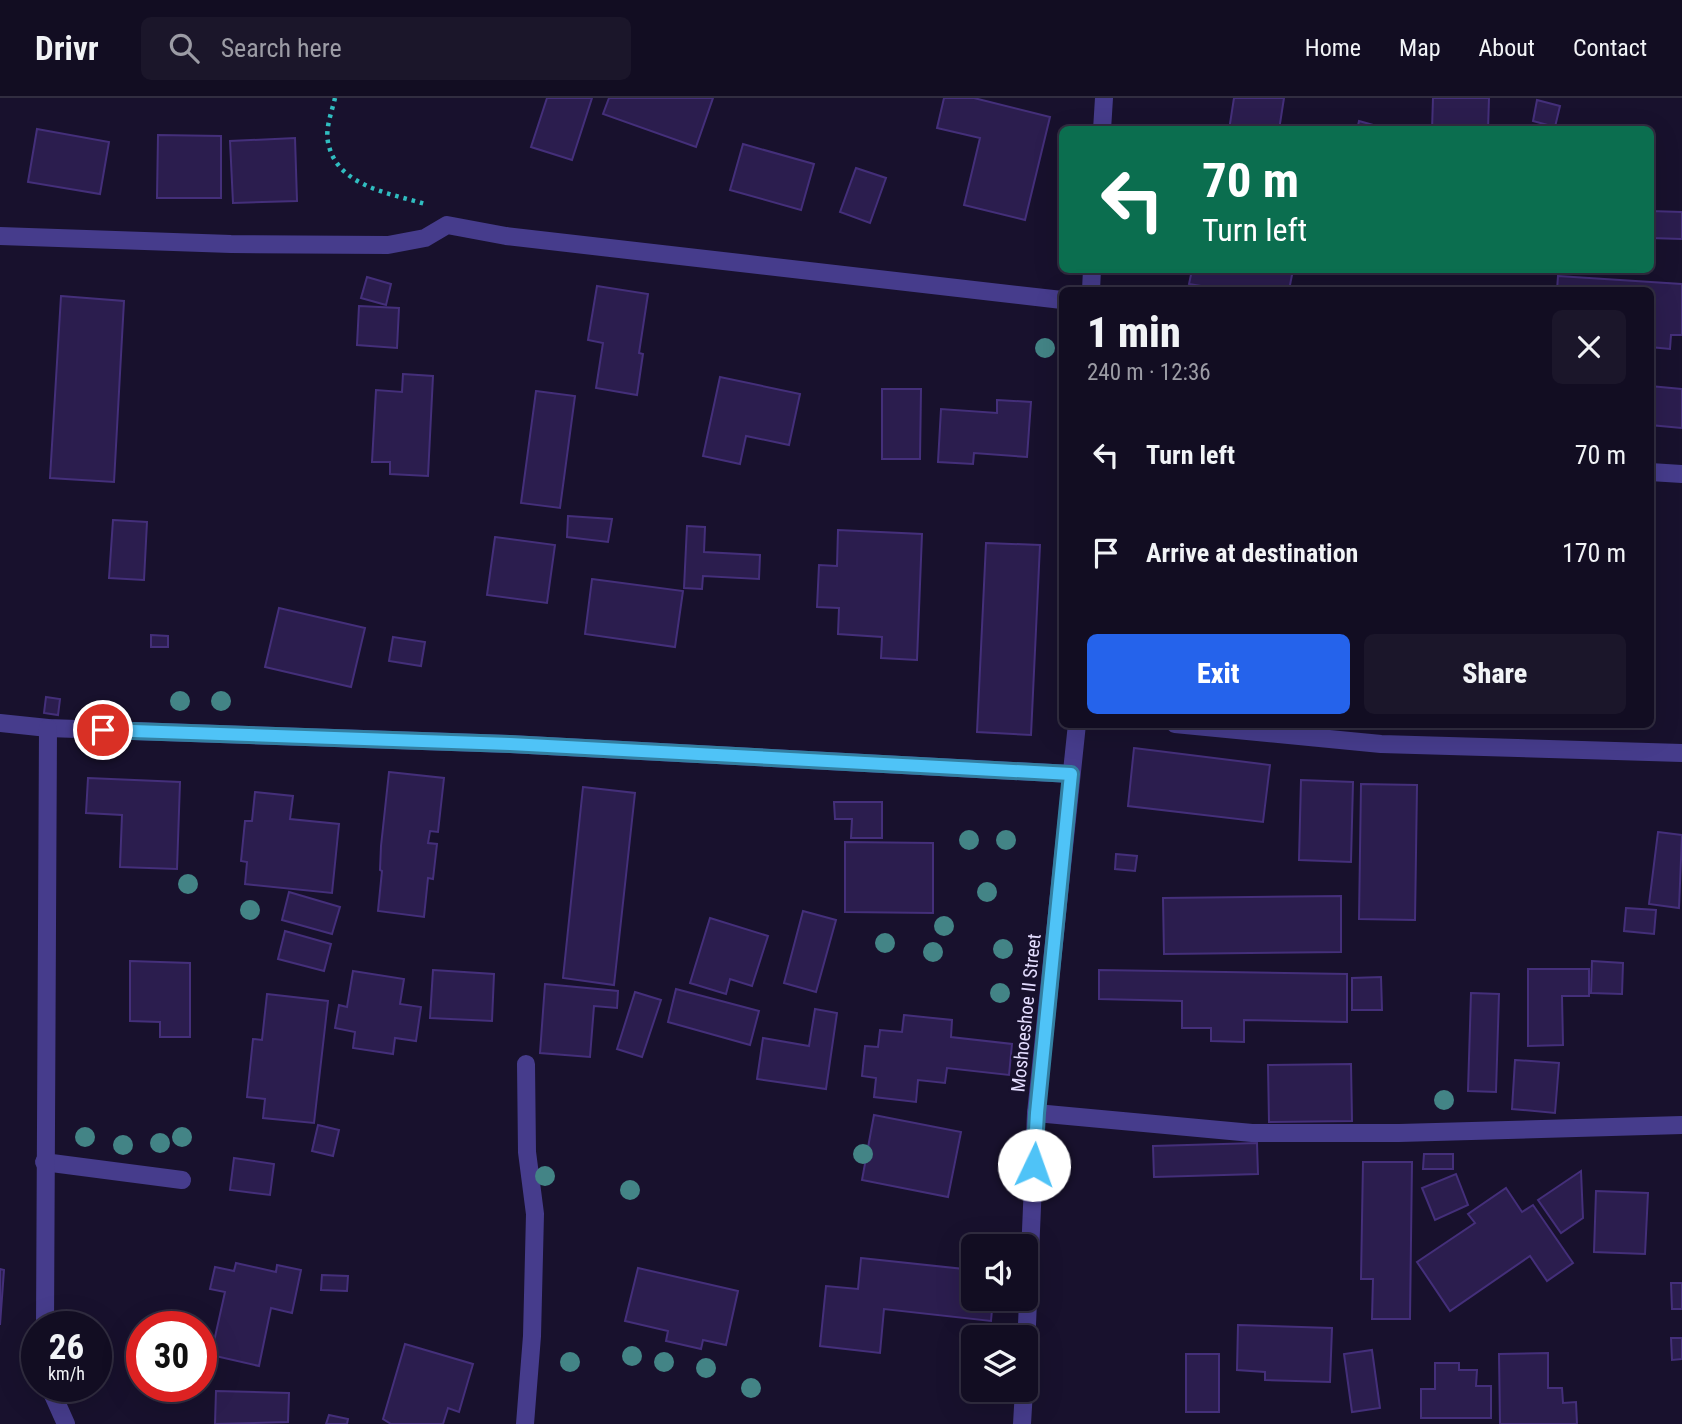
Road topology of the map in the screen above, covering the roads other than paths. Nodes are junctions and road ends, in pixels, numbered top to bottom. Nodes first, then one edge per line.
1 (1104, 98) edge
2 (1101, 126) edge
3 (0, 236) edge
4 (1059, 300) edge
5 (1654, 472) edge
6 (1682, 474) edge
7 (0, 723) edge
8 (48, 728) junction
9 (1077, 728) edge
10 (1216, 728) edge
11 (1682, 753) edge
12 (1071, 774) junction
13 (526, 1064) dead end
14 (1037, 1113) junction
15 (1682, 1125) edge
16 (44, 1162) junction
17 (182, 1180) dead end
18 (45, 1311) edge
19 (1027, 1325) edge
20 (56, 1402) edge
21 (1023, 1402) edge
22 (66, 1424) edge
23 (525, 1424) edge
24 (1022, 1424) edge

1 - 2 street
3 - 4 street
5 - 6 street
7 - 8 street
8 - 12 street
8 - 16 street
9 - 12 street, Moshoeshoe II Street
10 - 11 street
12 - 14 street, Moshoeshoe II Street
13 - 23 street
14 - 15 street
14 - 19 street, Moshoeshoe II Street
16 - 17 street
16 - 18 street
20 - 22 street
21 - 24 street

